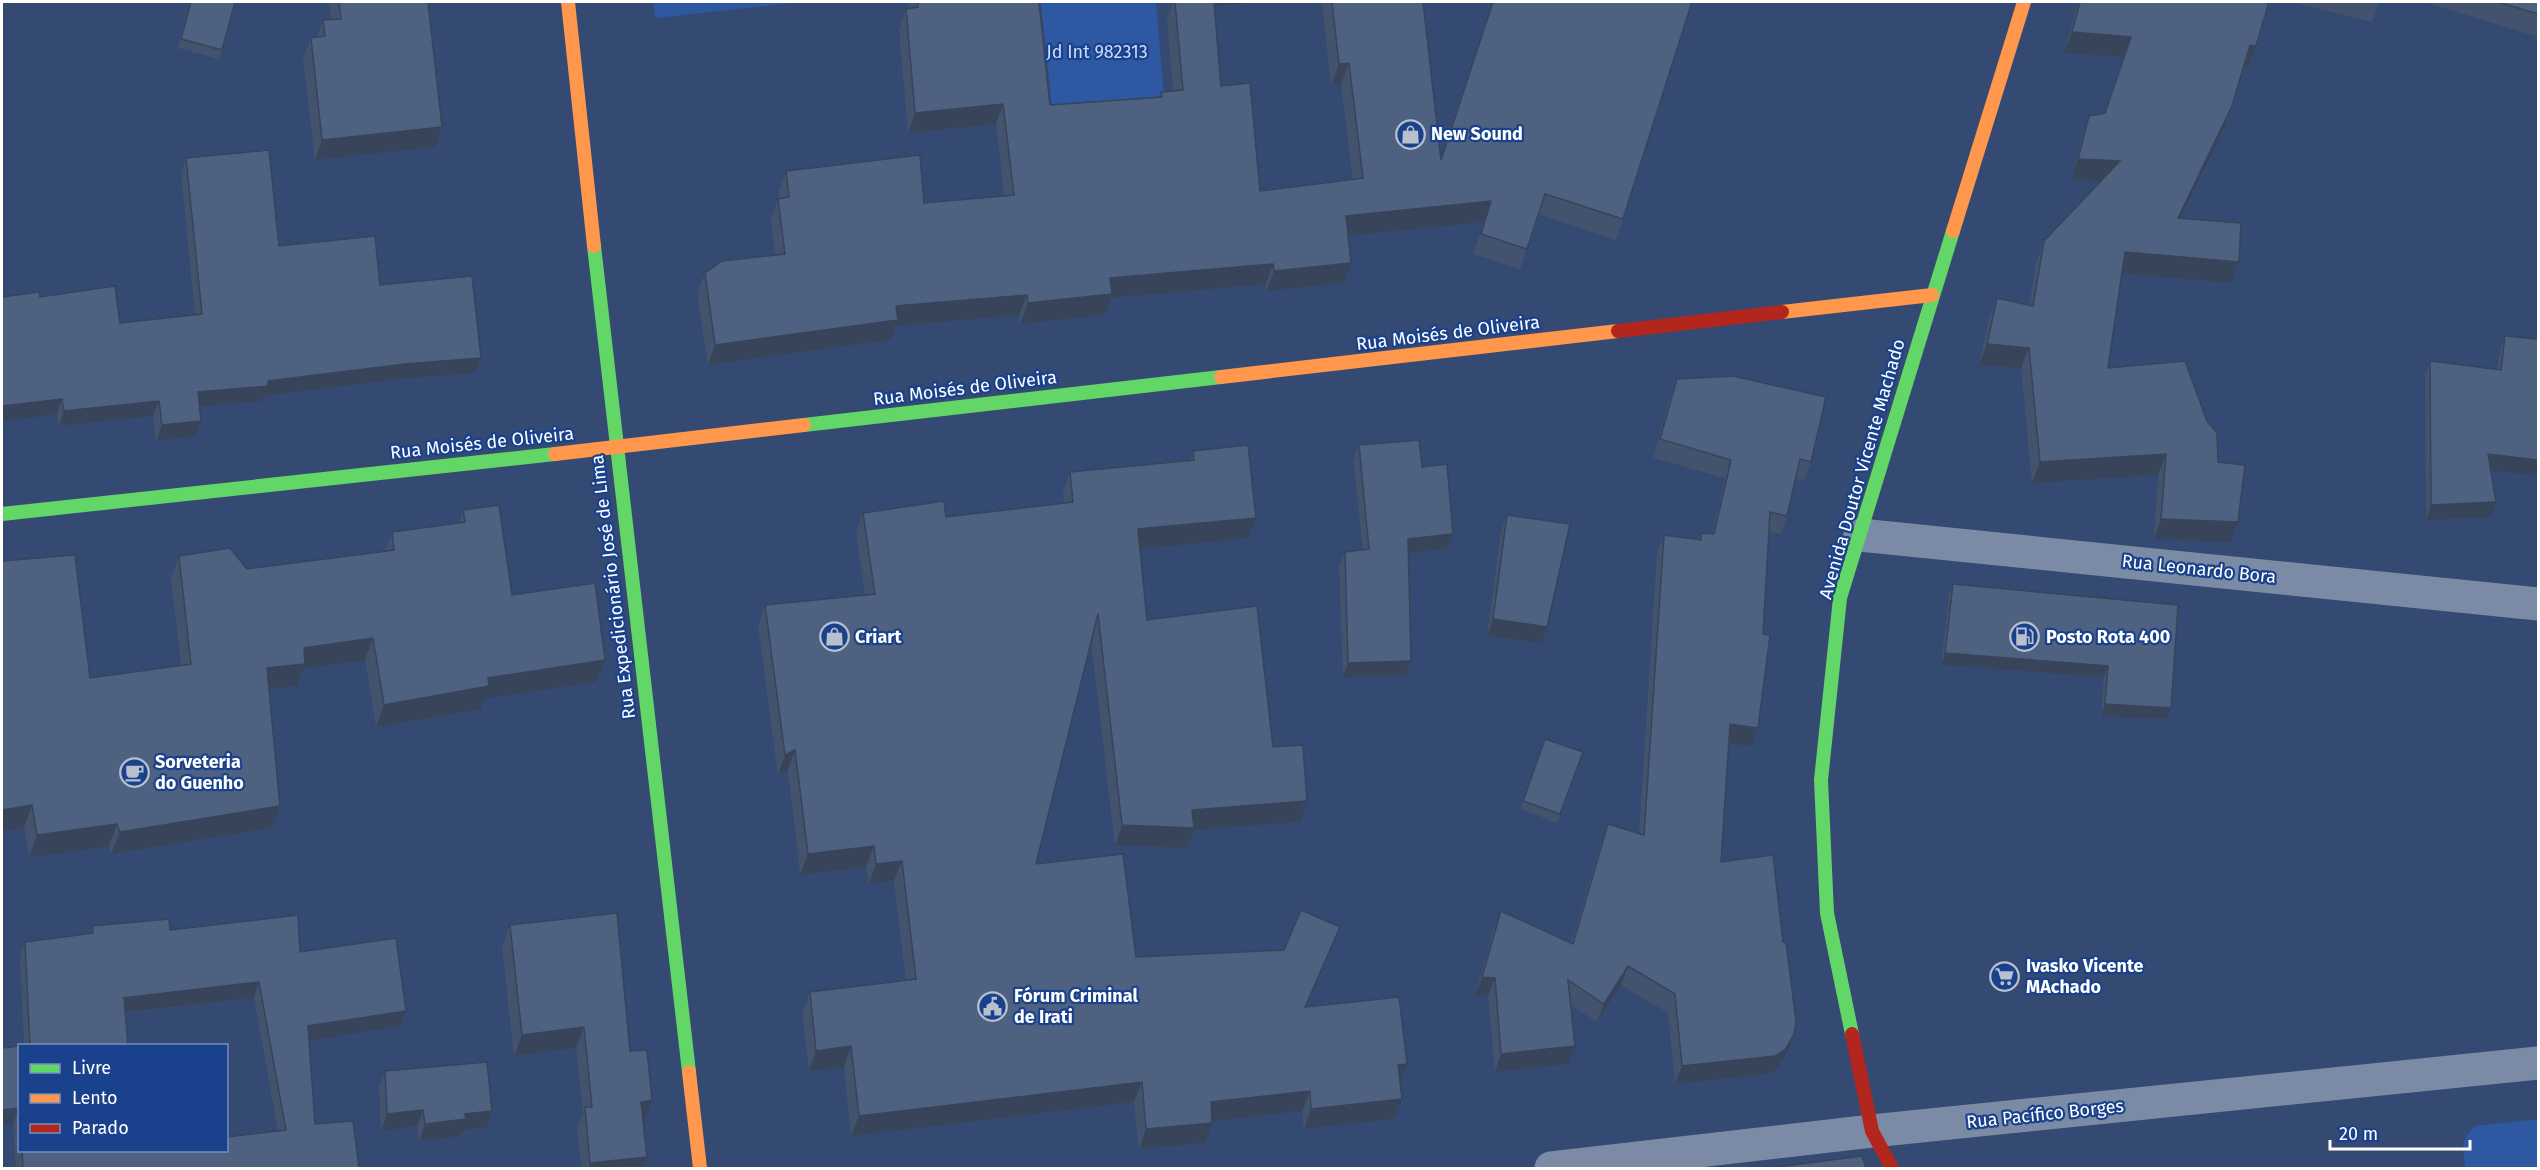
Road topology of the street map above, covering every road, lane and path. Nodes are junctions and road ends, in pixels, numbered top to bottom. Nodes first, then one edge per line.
1 (568, 2) edge
2 (2024, 2) edge
3 (1932, 295) junction
4 (615, 447) junction
5 (2, 514) edge
6 (1860, 535) junction
7 (2538, 604) edge
8 (2538, 1063) edge
9 (1872, 1131) junction
10 (700, 1168) edge
11 (1551, 1168) edge
12 (1892, 1168) edge

1 - 4 street, Rua Expedicionário José de Lima
2 - 3 street, Avenida Doutor Vicente Machado
3 - 4 street, Rua Moisés de Oliveira
3 - 6 street, Avenida Doutor Vicente Machado
4 - 5 street, Rua Moisés de Oliveira
4 - 10 street, Rua Expedicionário José de Lima
6 - 7 street, Rua Leonardo Bora
6 - 9 street, Avenida Doutor Vicente Machado
8 - 9 street, Rua Pacífico Borges
9 - 11 street, Rua Pacífico Borges
9 - 12 street, Avenida Doutor Vicente Machado

